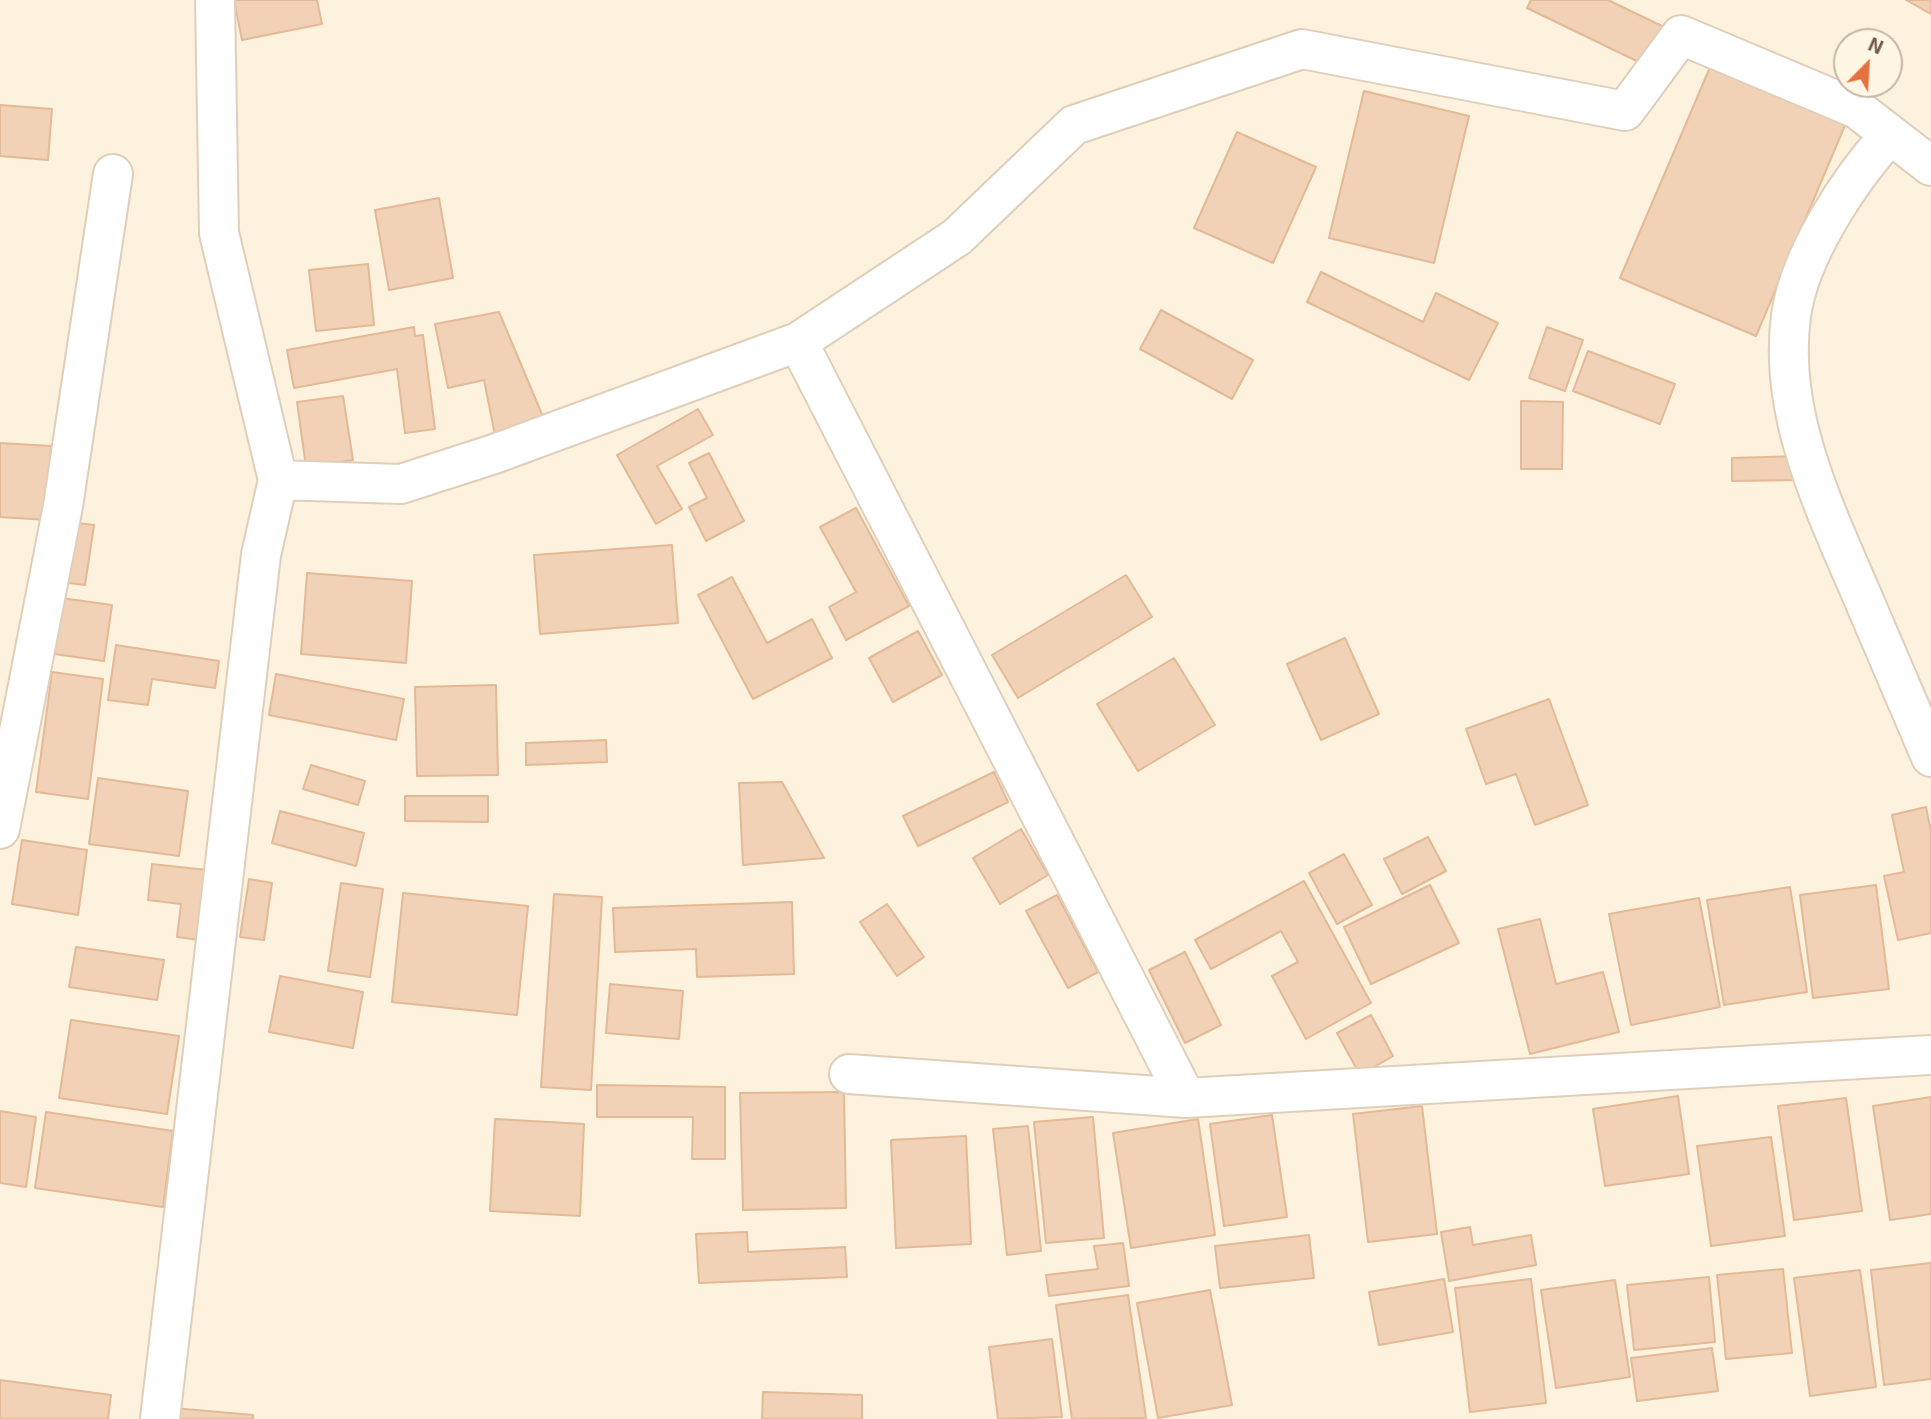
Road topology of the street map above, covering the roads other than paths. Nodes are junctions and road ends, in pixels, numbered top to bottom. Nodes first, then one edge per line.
1 (215, 0) edge
2 (1889, 136) junction
3 (1931, 166) edge
4 (113, 174) dead end
5 (798, 342) junction
6 (278, 480) junction
7 (1931, 757) edge
8 (0, 829) edge
9 (1931, 1055) edge
10 (849, 1074) dead end
11 (1186, 1098) junction
12 (160, 1419) edge

1 - 6 street
2 - 3 street
2 - 5 street
2 - 7 street
4 - 8 street
5 - 6 street
5 - 11 street
6 - 12 street
9 - 11 street
10 - 11 street

